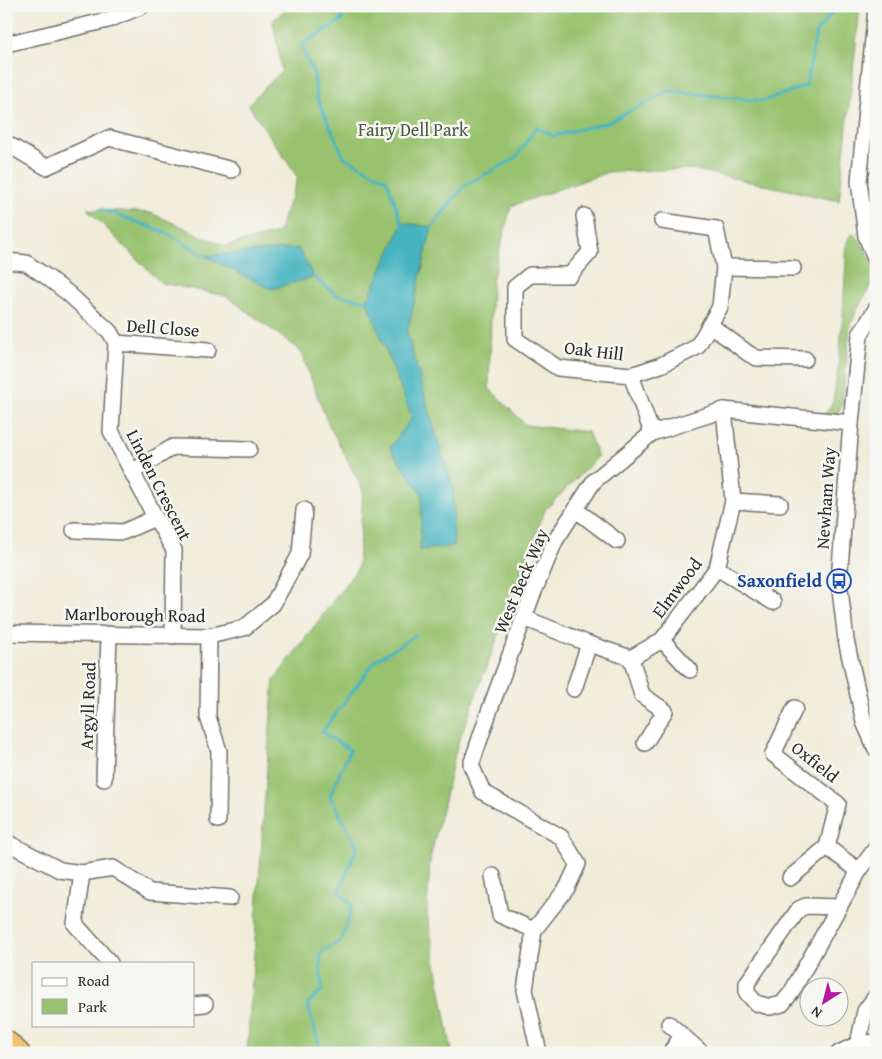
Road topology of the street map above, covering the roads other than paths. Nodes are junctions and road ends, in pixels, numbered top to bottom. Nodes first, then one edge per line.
1 (142, 6) edge
2 (876, 9) edge
3 (6, 44) edge
4 (6, 143) edge
5 (232, 170) dead end
6 (876, 178) edge
7 (876, 184) edge
8 (584, 216) dead end
9 (662, 221) dead end
10 (6, 261) edge
11 (876, 261) edge
12 (724, 267) junction
13 (793, 268) dead end
14 (876, 309) edge
15 (710, 325) junction
16 (116, 343) junction
17 (208, 350) dead end
18 (805, 360) dead end
19 (631, 374) junction
20 (724, 410) junction
21 (851, 423) junction
22 (652, 433) junction
23 (249, 449) dead end
24 (132, 472) junction
25 (733, 501) junction
26 (780, 504) dead end
27 (575, 509) junction
28 (304, 510) dead end
29 (154, 515) junction
30 (74, 530) dead end
31 (617, 542) dead end
32 (717, 568) junction
33 (773, 602) dead end
34 (524, 618) junction
35 (6, 632) edge
36 (109, 634) junction
37 (173, 636) junction
38 (208, 636) junction
39 (662, 640) junction
40 (589, 644) junction
41 (631, 658) junction
42 (690, 670) dead end
43 (574, 689) dead end
44 (794, 708) dead end
45 (870, 720) edge
46 (645, 743) dead end
47 (876, 749) edge
48 (104, 779) dead end
49 (218, 820) dead end
50 (6, 842) edge
51 (827, 847) junction
52 (876, 848) edge
53 (859, 870) junction
54 (82, 873) junction
55 (493, 876) dead end
56 (790, 878) dead end
57 (230, 898) dead end
58 (839, 907) junction
59 (534, 930) junction
60 (109, 962) edge
61 (876, 996) edge
62 (669, 1024) dead end
63 (682, 1036) junction
64 (6, 1041) edge
65 (876, 1042) edge
66 (858, 1044) junction
67 (19, 1053) edge
68 (539, 1053) edge
69 (670, 1053) edge
70 (702, 1053) edge
71 (839, 1053) edge

1 - 3 street
2 - 11 street
4 - 5 street
6 - 7 street
8 - 19 street, Oak Hill
9 - 12 street, Oak Hill
10 - 16 street
12 - 13 street
12 - 15 street, Oak Hill
14 - 21 street, Newham Way
15 - 18 street
15 - 19 street, Oak Hill
16 - 17 street, Dell Close
16 - 24 street, Linden Crescent
19 - 22 street
20 - 21 street, West Beck Way
20 - 22 street, West Beck Way
20 - 25 street, Elmwood
21 - 45 street, Newham Way
22 - 27 street, West Beck Way
23 - 24 street
24 - 29 street, Linden Crescent
25 - 26 street
25 - 32 street, Elmwood
27 - 31 street
27 - 34 street, West Beck Way
28 - 38 street, Marlborough Road
29 - 30 street
29 - 37 street, Linden Crescent
32 - 33 street
32 - 39 street, Elmwood
34 - 40 street
34 - 59 street, West Beck Way
35 - 36 street, Marlborough Road
36 - 37 street, Marlborough Road
36 - 48 street, Argyll Road
37 - 38 street, Marlborough Road
38 - 49 street
39 - 41 street, Elmwood
39 - 42 street
40 - 41 street
40 - 43 street
41 - 46 street
44 - 51 street, Oxfield
45 - 47 street, Newham Way
50 - 54 street
51 - 53 street
51 - 56 street
52 - 53 street
53 - 58 street
54 - 57 street
54 - 60 street
55 - 59 street
58 - 58 street
59 - 68 street
61 - 66 street
62 - 63 street
63 - 69 street
63 - 70 street
64 - 67 highway
65 - 66 street
66 - 71 street

